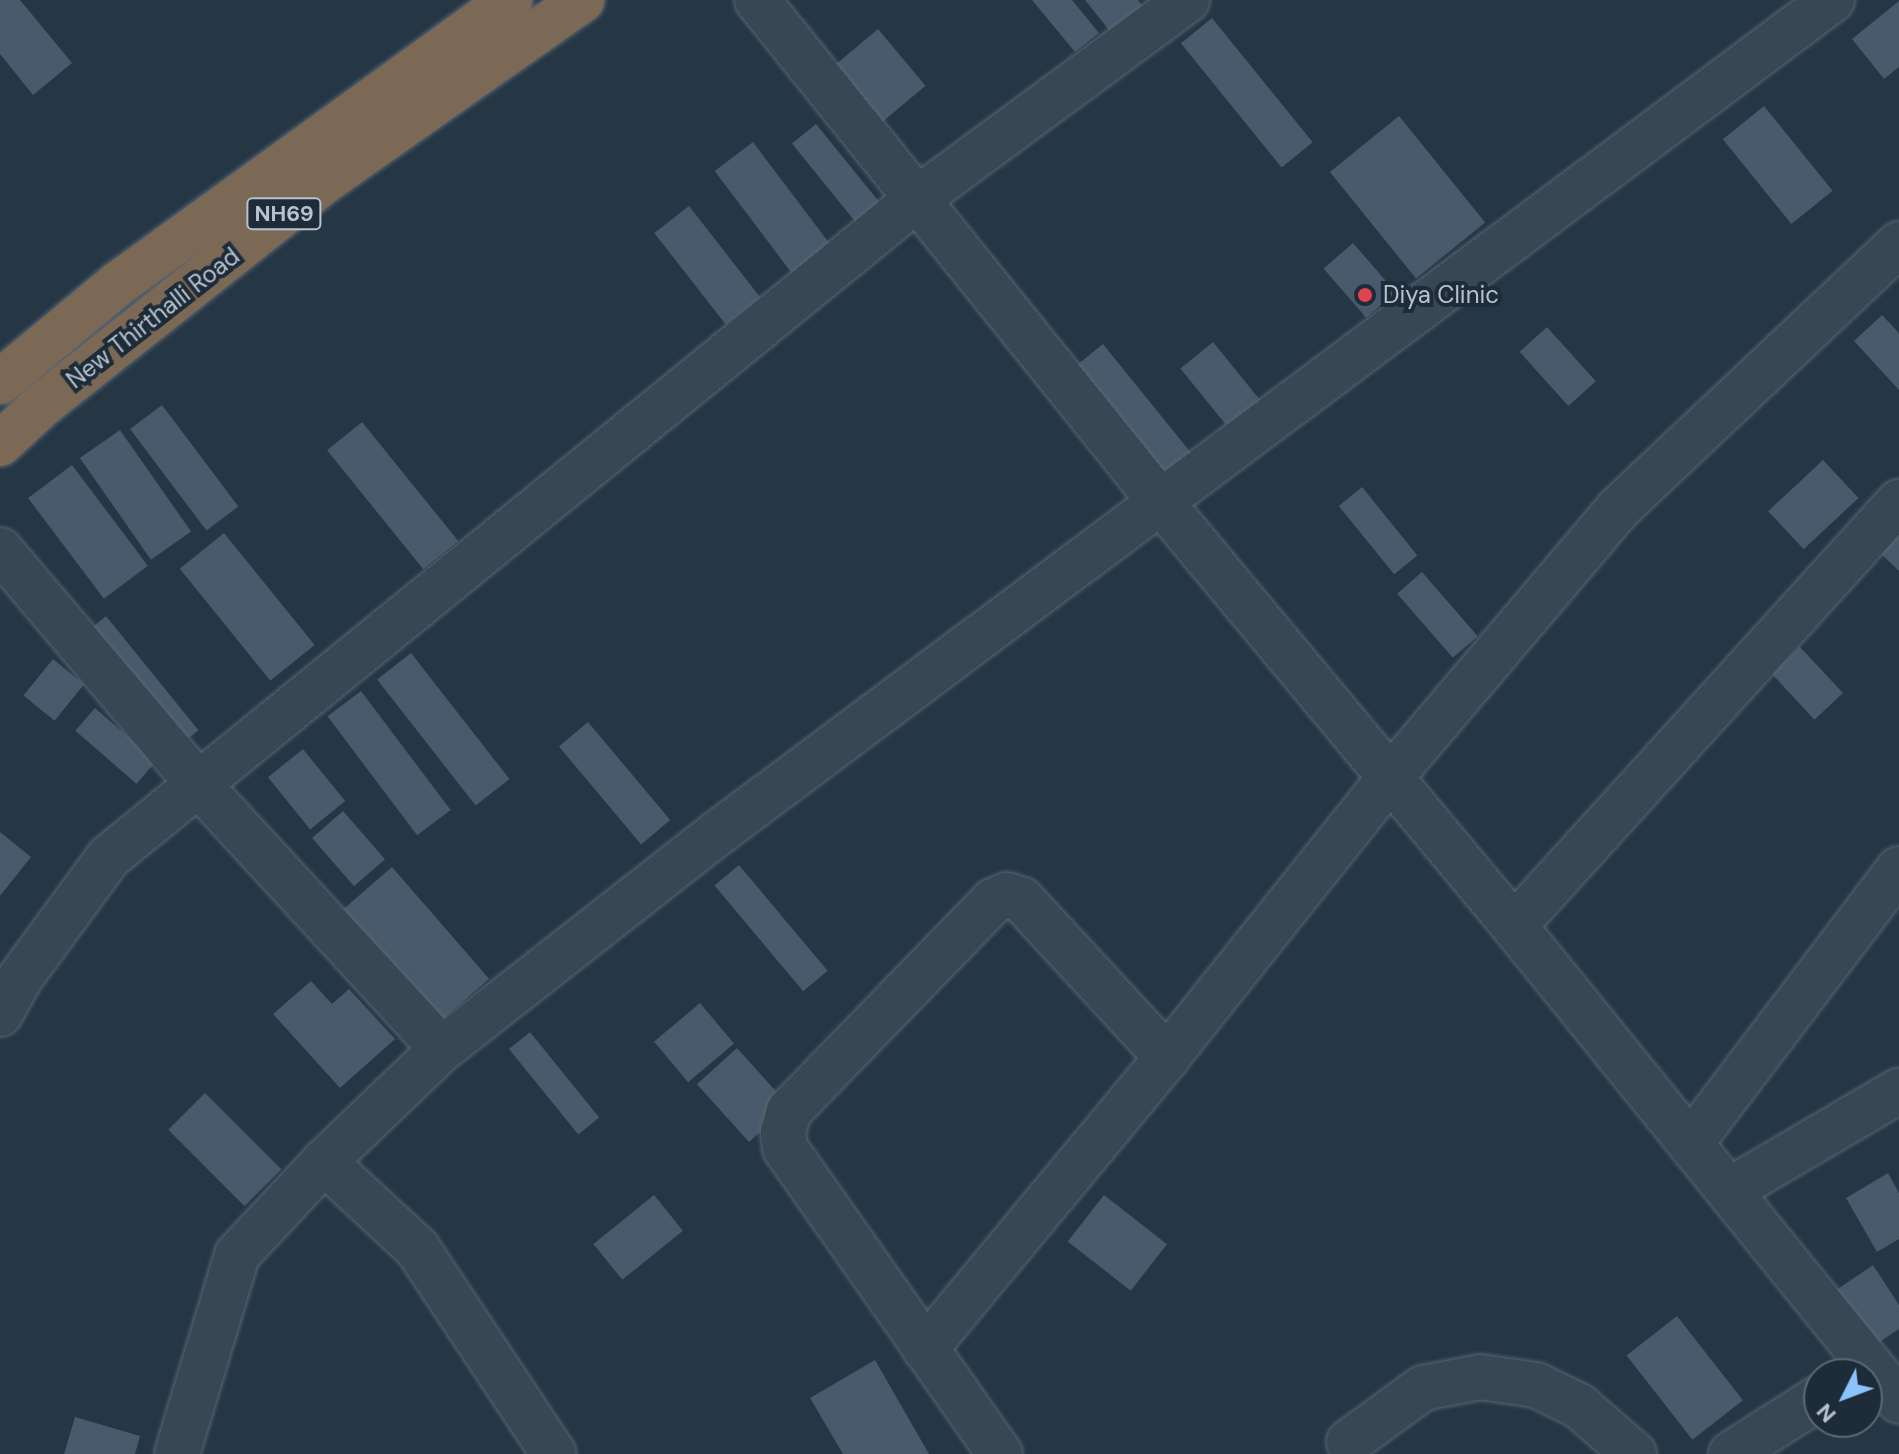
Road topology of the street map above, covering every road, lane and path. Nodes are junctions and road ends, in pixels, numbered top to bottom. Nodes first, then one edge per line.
1 (510, 0) edge
2 (582, 0) edge
3 (757, 0) edge
4 (1187, 0) edge
5 (1832, 0) edge
6 (916, 200) junction
7 (1899, 244) edge
8 (0, 382) edge
9 (0, 444) edge
10 (1160, 501) junction
11 (1899, 502) edge
12 (0, 550) edge
13 (1390, 778) junction
14 (200, 786) junction
15 (1899, 869) edge
16 (1514, 926) junction
17 (0, 1014) edge
18 (442, 1049) junction
19 (1167, 1057) junction
20 (1899, 1091) edge
21 (1691, 1143) junction
22 (324, 1162) junction
23 (1730, 1190) junction
24 (925, 1349) junction
25 (1872, 1358) edge
26 (1883, 1375) edge
27 (1899, 1401) edge
28 (1803, 1408) edge
29 (1349, 1442) dead end
30 (177, 1454) edge
31 (554, 1454) edge
32 (1000, 1454) edge
33 (1634, 1454) edge
34 (1731, 1454) edge

1 - 8 highway, NH69
2 - 9 highway, New Thirthalli Road / NH69
3 - 6 street
4 - 6 street
5 - 10 street
6 - 10 street
6 - 14 street
7 - 13 street
10 - 13 street
10 - 18 street
11 - 16 street
12 - 14 street
13 - 16 street
13 - 19 street
14 - 17 street
14 - 18 street
15 - 21 street
16 - 21 street
18 - 22 street
19 - 24 street
19 - 24 street
20 - 23 street
21 - 23 street
22 - 30 street
22 - 31 street
23 - 25 street
24 - 32 street
26 - 27 street
28 - 34 street
29 - 33 street

